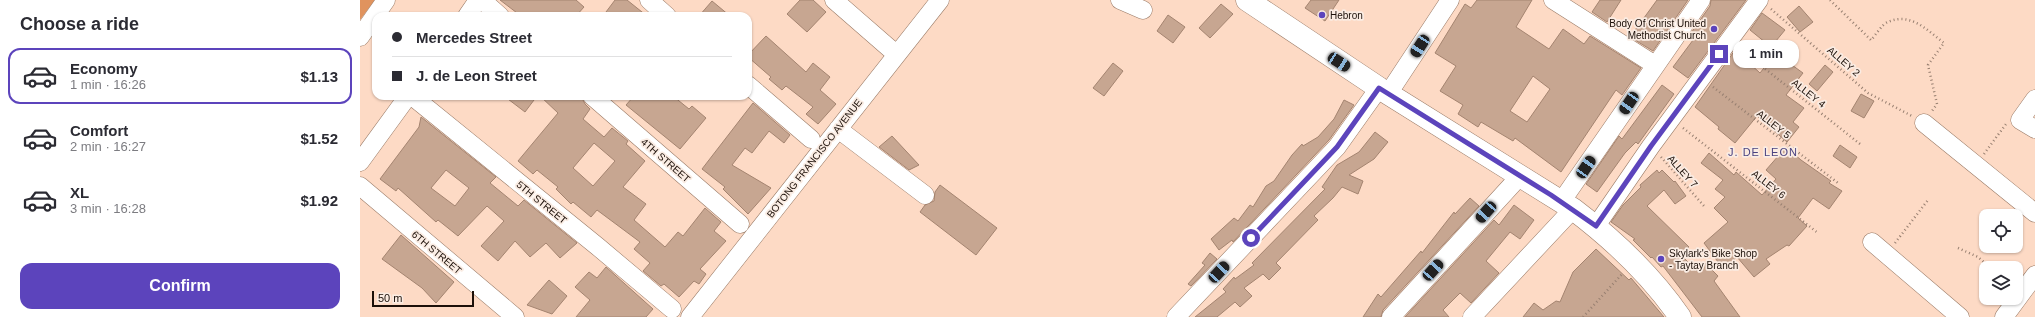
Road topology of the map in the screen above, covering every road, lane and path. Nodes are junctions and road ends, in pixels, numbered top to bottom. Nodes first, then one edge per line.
1 (386, 0) edge
2 (478, 0) edge
3 (482, 0) edge
4 (649, 0) edge
5 (834, 0) edge
6 (940, 0) edge
7 (1120, 0) edge
8 (1247, 0) edge
9 (1450, 0) edge
10 (1553, 0) edge
11 (1700, 0) edge
12 (1830, 0) edge
13 (1763, 3) edge
14 (1574, 5) edge
15 (1144, 10) dead end
16 (377, 12) edge
17 (470, 12) edge
18 (496, 12) edge
19 (663, 12) edge
20 (372, 19) edge
21 (360, 36) edge
22 (1729, 40) junction
23 (896, 54) junction
24 (1655, 65) junction
25 (1701, 78) junction
26 (752, 88) edge
27 (1383, 91) junction
28 (2035, 99) edge
29 (405, 100) edge
30 (417, 100) edge
31 (597, 100) edge
32 (1671, 119) junction
33 (1924, 123) junction
34 (2028, 124) edge
35 (838, 129) junction
36 (811, 139) dead end
37 (1860, 144) dead end
38 (1651, 146) junction
39 (360, 162) edge
40 (1976, 164) junction
41 (1520, 176) junction
42 (1838, 183) dead end
43 (360, 186) edge
44 (926, 195) dead end
45 (1928, 200) dead end
46 (1567, 206) junction
47 (1704, 206) dead end
48 (2035, 213) edge
49 (740, 224) dead end
50 (1596, 226) junction
51 (1818, 233) dead end
52 (1872, 242) dead end
53 (1958, 248) dead end
54 (1886, 254) junction
55 (1634, 261) junction
56 (1983, 261) edge
57 (2035, 274) edge
58 (672, 309) dead end
59 (515, 317) edge
60 (690, 317) edge
61 (1176, 317) edge
62 (1391, 317) edge
63 (1472, 317) edge
64 (1583, 317) edge
65 (1680, 317) edge
66 (1960, 317) edge
67 (2004, 317) edge

1 - 16 street
2 - 17 street
3 - 18 street
4 - 19 street
5 - 23 street
6 - 23 street, BOTONG FRANCISCO AVENUE
7 - 15 street
8 - 27 main road
9 - 27 street
10 - 14 street
11 - 24 street
12 - 33 path
13 - 22 street
13 - 33 path, ALLEY 2
14 - 24 street
20 - 21 street
22 - 25 street
22 - 37 path, ALLEY 4
23 - 35 street, BOTONG FRANCISCO AVENUE
24 - 46 street
25 - 32 street
25 - 42 path, ALLEY 5
26 - 36 street
27 - 41 main road
27 - 61 street
28 - 34 street
29 - 39 street
30 - 58 street, 5TH STREET
31 - 49 street, 4TH STREET
32 - 38 street
32 - 51 path, ALLEY 6
33 - 40 street
34 - 40 path
35 - 44 street
35 - 60 street, BOTONG FRANCISCO AVENUE
38 - 47 path, ALLEY 7
38 - 50 street
40 - 48 street
41 - 46 main road
41 - 62 street
43 - 59 street, 6TH STREET
45 - 54 path
46 - 50 main road
46 - 63 street
50 - 55 main road
52 - 54 street
53 - 56 path
54 - 66 street
55 - 64 path
55 - 65 main road
57 - 67 street

